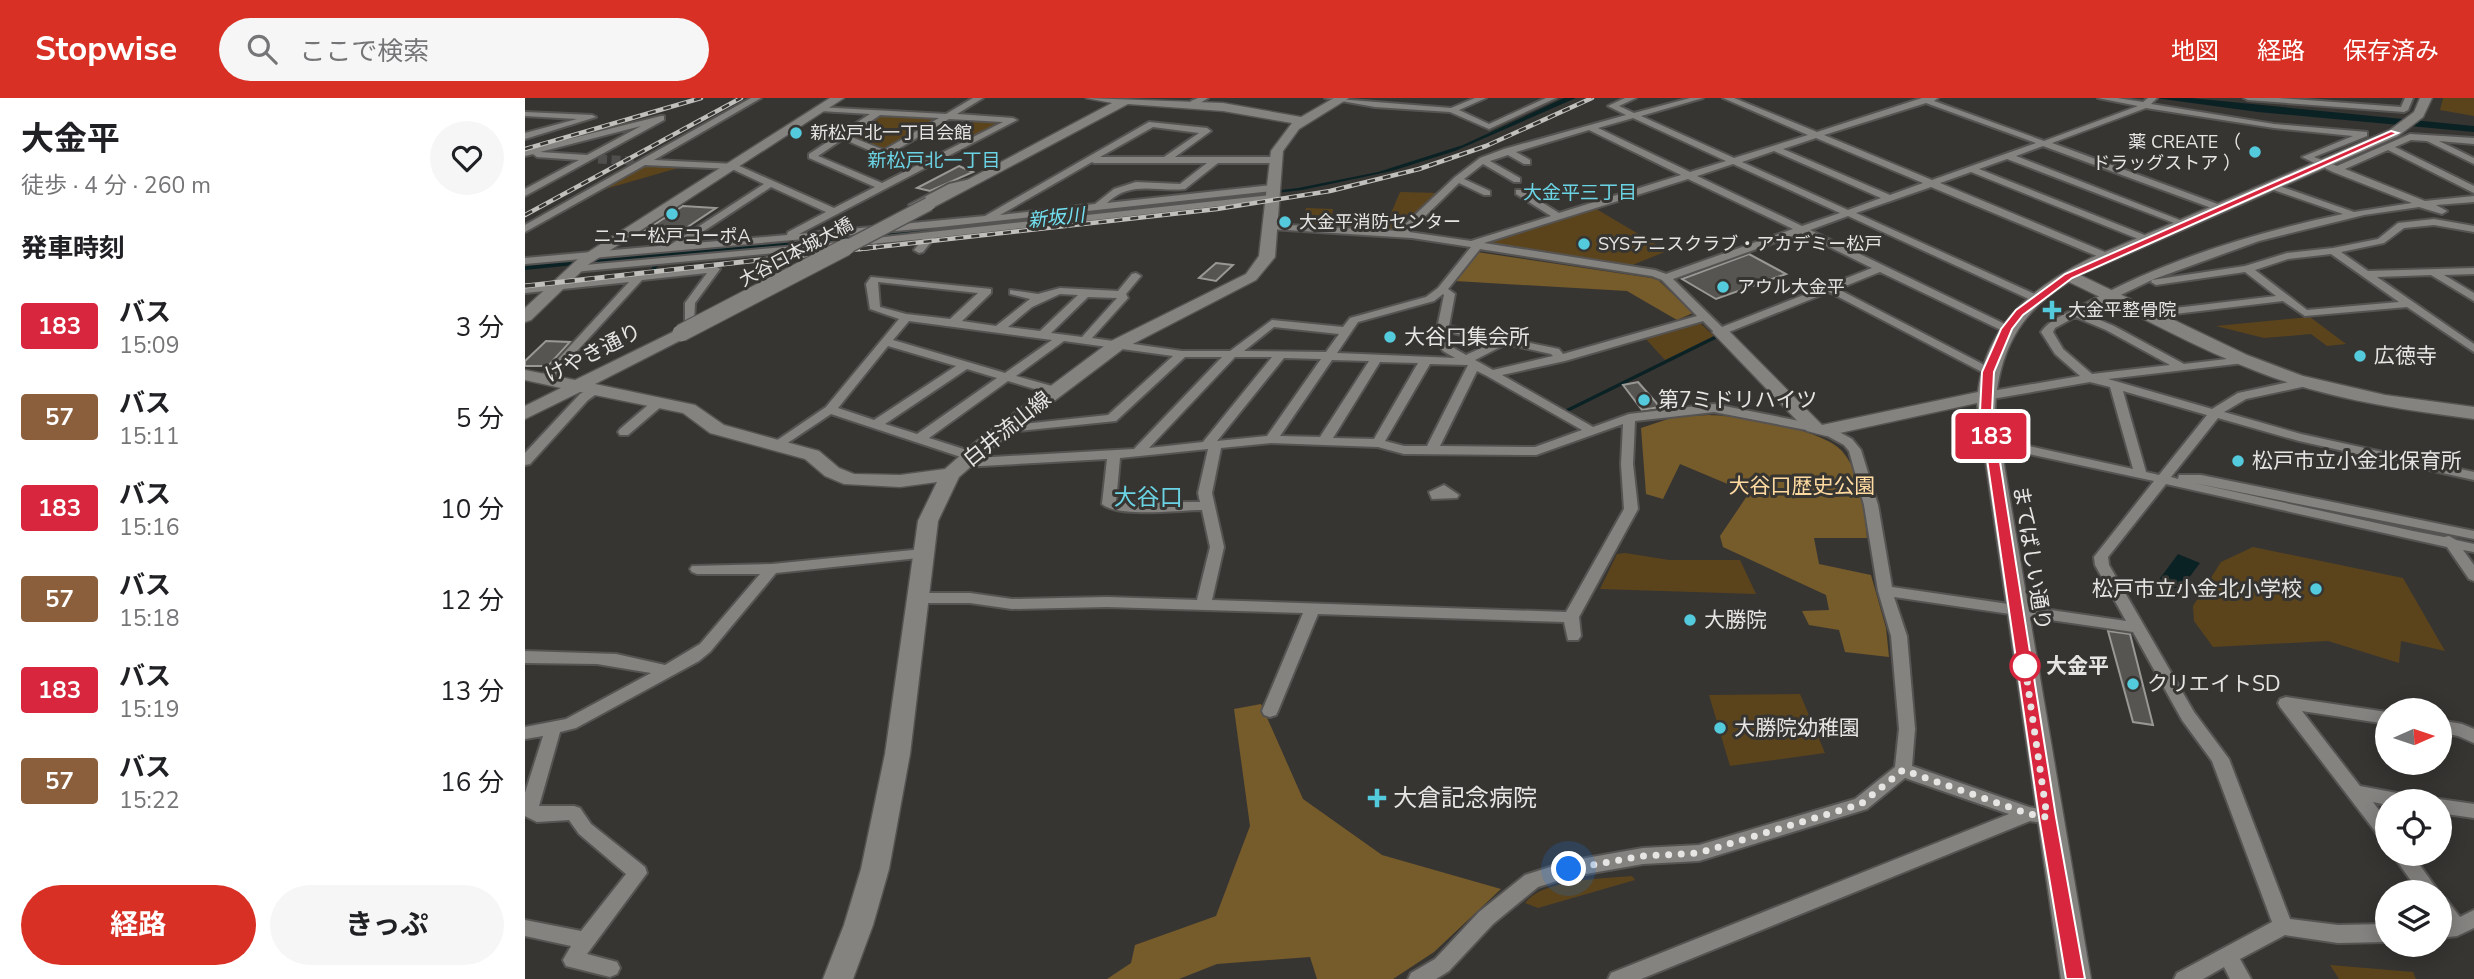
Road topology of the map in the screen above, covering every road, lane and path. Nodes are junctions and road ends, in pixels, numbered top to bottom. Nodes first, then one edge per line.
1 (757, 98) edge
2 (838, 98) edge
3 (979, 98) edge
4 (1092, 98) edge
5 (1416, 98) edge
6 (1482, 98) edge
7 (1552, 98) edge
8 (1632, 98) edge
9 (1699, 98) edge
10 (1727, 98) edge
11 (2102, 98) edge
12 (2248, 98) edge
13 (2409, 98) edge
14 (1130, 99) edge
15 (1337, 99) edge
16 (1927, 99) edge
17 (2426, 100) edge
18 (1199, 101) edge
19 (2150, 102) edge
20 (1395, 107) junction
21 (820, 109) junction
22 (1453, 110) junction
23 (879, 112) junction
24 (525, 114) edge
25 (948, 116) junction
26 (1635, 116) junction
27 (1302, 121) junction
28 (1591, 128) junction
29 (818, 130) dead end
30 (525, 135) edge
31 (1815, 135) junction
32 (840, 137) junction
33 (2423, 137) junction
34 (2391, 140) junction
35 (2474, 141) edge
36 (2043, 143) junction
37 (1774, 148) junction
38 (1507, 151) junction
39 (525, 153) edge
40 (2007, 156) junction
41 (594, 158) junction
42 (1092, 160) junction
43 (1166, 160) junction
44 (1216, 160) junction
45 (1275, 160) junction
46 (1483, 160) junction
47 (1734, 160) junction
48 (641, 162) junction
49 (1527, 162) dead end
50 (2474, 162) edge
51 (731, 166) junction
52 (2329, 167) junction
53 (1971, 169) junction
54 (1688, 174) junction
55 (1458, 179) junction
56 (1517, 180) dead end
57 (971, 182) junction
58 (1930, 183) junction
59 (770, 184) junction
60 (2271, 186) junction
61 (883, 187) junction
62 (2474, 190) edge
63 (1519, 192) dead end
64 (525, 193) edge
65 (1271, 193) junction
66 (1487, 193) dead end
67 (1889, 198) junction
68 (2474, 199) edge
69 (2423, 202) junction
70 (1098, 207) junction
71 (2220, 208) junction
72 (2442, 211) dead end
73 (834, 212) junction
74 (1848, 213) junction
75 (1557, 216) junction
76 (2355, 216) junction
77 (984, 220) junction
78 (2185, 224) junction
79 (1271, 226) junction
80 (758, 228) dead end
81 (894, 228) junction
82 (525, 229) edge
83 (998, 229) junction
84 (2474, 229) edge
85 (1801, 230) junction
86 (864, 231) junction
87 (1401, 234) junction
88 (930, 236) junction
89 (783, 238) junction
90 (2149, 240) junction
91 (990, 241) dead end
92 (738, 242) junction
93 (1474, 245) junction
94 (671, 248) junction
95 (919, 250) dead end
96 (2333, 251) junction
97 (592, 256) junction
98 (2108, 257) junction
99 (525, 261) edge
100 (1880, 268) junction
101 (2247, 269) junction
102 (2474, 271) edge
103 (2434, 273) junction
104 (2368, 274) junction
105 (567, 276) junction
106 (1136, 276) dead end
107 (2069, 276) junction
108 (638, 278) junction
109 (1666, 278) junction
110 (525, 283) edge
111 (1829, 288) junction
112 (525, 290) edge
113 (1442, 290) junction
114 (1014, 292) dead end
115 (2113, 293) junction
116 (1121, 294) junction
117 (1085, 295) junction
118 (1036, 296) junction
119 (2035, 298) junction
120 (2285, 298) junction
121 (2474, 298) edge
122 (2409, 304) junction
123 (2074, 313) junction
124 (2150, 314) junction
125 (525, 317) edge
126 (906, 317) junction
127 (1704, 317) junction
128 (953, 323) junction
129 (685, 327) junction
130 (1445, 328) junction
131 (999, 329) junction
132 (2007, 329) junction
133 (1345, 331) junction
134 (1720, 332) junction
135 (1044, 334) junction
136 (1063, 337) junction
137 (1085, 340) junction
138 (1504, 341) junction
139 (886, 342) junction
140 (1117, 345) junction
141 (2474, 349) edge
142 (648, 350) junction
143 (1182, 354) junction
144 (1282, 354) junction
145 (1231, 355) junction
146 (1329, 356) junction
147 (1377, 359) junction
148 (1561, 359) junction
149 (1426, 360) junction
150 (2244, 360) junction
151 (1469, 363) junction
152 (966, 365) junction
153 (2182, 367) junction
154 (1988, 372) junction
155 (1491, 374) junction
156 (533, 377) edge
157 (1009, 377) junction
158 (2090, 378) junction
159 (2307, 382) junction
160 (2115, 384) junction
161 (588, 388) junction
162 (1055, 391) junction
163 (1986, 396) junction
164 (659, 402) junction
165 (830, 410) junction
166 (2217, 411) junction
167 (525, 413) edge
168 (2474, 413) edge
169 (1629, 418) junction
170 (875, 425) junction
171 (1820, 428) junction
172 (1004, 430) junction
173 (1592, 431) junction
174 (624, 432) dead end
175 (919, 439) junction
176 (1271, 439) junction
177 (1324, 441) junction
178 (1992, 442) junction
179 (1378, 443) junction
180 (776, 444) junction
181 (1211, 445) junction
182 (1431, 451) junction
183 (1138, 452) junction
184 (1114, 455) junction
185 (525, 461) edge
186 (962, 464) junction
187 (2140, 472) junction
188 (2474, 476) edge
189 (2165, 478) junction
190 (1207, 506) junction
191 (2445, 529) junction
192 (2474, 535) edge
193 (2451, 544) junction
194 (2474, 548) edge
195 (923, 554) junction
196 (697, 569) dead end
197 (772, 569) junction
198 (2474, 576) edge
199 (1885, 591) junction
200 (917, 598) junction
201 (1203, 606) junction
202 (1314, 608) junction
203 (2016, 610) junction
204 (1571, 617) junction
205 (2138, 628) junction
206 (1573, 636) dead end
207 (525, 657) edge
208 (667, 671) junction
209 (1270, 711) dead end
210 (2375, 716) edge
211 (2452, 728) edge
212 (553, 729) junction
213 (525, 733) edge
214 (2474, 737) edge
215 (1903, 770) junction
216 (2358, 793) junction
217 (2375, 796) edge
218 (2452, 808) edge
219 (2474, 811) edge
220 (2038, 816) junction
221 (2375, 817) edge
222 (2410, 866) edge
223 (2421, 880) edge
224 (2283, 926) junction
225 (525, 928) edge
226 (2375, 933) edge
227 (585, 940) junction
228 (850, 951) junction
229 (2229, 957) junction
230 (610, 968) dead end
231 (821, 979) edge
232 (838, 979) edge
233 (1418, 979) edge
234 (1618, 979) edge
235 (2075, 979) edge
236 (2185, 979) edge
237 (2241, 979) edge

1 - 48 street
2 - 21 street
3 - 25 street
4 - 14 street
5 - 20 street
6 - 22 street
7 - 22 street
8 - 26 street
9 - 26 street
10 - 31 street
11 - 19 street
12 - 13 street
14 - 18 street
14 - 57 street, 大谷口本城大橋
15 - 20 street
15 - 27 street, 白井流山線
16 - 31 street
16 - 36 street
17 - 34 street, まてばしい通り
18 - 27 street
19 - 36 street
19 - 52 street
20 - 22 street
21 - 23 street
21 - 51 street
23 - 25 street
23 - 32 street
24 - 30 street
25 - 32 street
25 - 61 street
26 - 28 street
26 - 47 street
27 - 45 street, 白井流山線
28 - 38 street
28 - 54 street
29 - 32 street
31 - 37 street
31 - 58 street
32 - 61 street
33 - 34 street
33 - 35 street
33 - 50 street
34 - 52 street, まてばしい通り
34 - 62 street
36 - 40 street
36 - 71 street
37 - 47 street
37 - 67 street
38 - 46 street
38 - 49 street
39 - 41 street
39 - 41 street
40 - 53 street
40 - 78 street
41 - 64 street
42 - 43 street
42 - 43 street
42 - 77 street
43 - 44 street
44 - 45 street
44 - 70 street
45 - 65 street, 白井流山線
46 - 55 street
46 - 56 street
47 - 54 street
47 - 74 street
48 - 51 street
48 - 82 street
51 - 59 street
51 - 97 street
52 - 60 street, まてばしい通り
52 - 69 street
53 - 58 street
53 - 90 street
54 - 75 street
54 - 85 street
55 - 66 street
55 - 87 street
57 - 81 street
57 - 86 street
57 - 129 street, 大谷口本城大橋, bridge
58 - 67 street
58 - 98 street
59 - 73 street
59 - 94 street
60 - 71 street, まてばしい通り
60 - 76 street
61 - 73 street
63 - 75 street
65 - 70 street
65 - 79 street, 白井流山線
65 - 83 street
67 - 74 street
68 - 69 street
69 - 72 street
69 - 76 street
70 - 77 street
71 - 78 street, まてばしい通り
73 - 89 street
74 - 85 street
74 - 119 street
75 - 93 street
76 - 115 street
77 - 81 street
78 - 90 street, まてばしい通り
79 - 87 street
79 - 140 street, 白井流山線
80 - 92 street
81 - 86 street
83 - 88 street
83 - 91 street
84 - 96 street
85 - 100 street
85 - 109 street
86 - 89 street
87 - 93 street
88 - 95 street
88 - 105 street
89 - 92 street
90 - 98 street, まてばしい通り
92 - 94 street
93 - 109 street
93 - 113 street
94 - 97 street
96 - 101 street
96 - 104 street
97 - 99 street
97 - 105 street
98 - 107 street, まてばしい通り
100 - 111 street
100 - 132 street
101 - 115 street
101 - 120 street
102 - 103 street
103 - 104 street
103 - 121 street
104 - 122 street
105 - 108 street
105 - 110 street
105 - 112 street
105 - 125 street
106 - 116 street
107 - 115 street
107 - 119 street, まてばしい通り
108 - 129 street
108 - 156 street
109 - 127 street
111 - 134 street
111 - 154 street
113 - 130 street
113 - 133 street
114 - 118 street
115 - 123 street
115 - 124 street
116 - 117 street
116 - 137 street
117 - 118 street
117 - 135 street
118 - 131 street
119 - 132 street, まてばしい通り
120 - 122 street
120 - 124 street
122 - 141 street
123 - 153 street
123 - 158 street
124 - 150 street
126 - 128 street
126 - 128 street
126 - 139 street
127 - 134 street
127 - 148 street
128 - 131 street
129 - 142 street, けやき通り
129 - 142 street
130 - 138 street
130 - 151 street
131 - 135 street
132 - 154 street, まてばしい通り
133 - 145 street
133 - 146 street
134 - 171 street
135 - 136 street
136 - 137 street
136 - 157 street
137 - 140 street
138 - 148 street
138 - 151 street
139 - 152 street
139 - 165 street
140 - 143 street
140 - 162 street, 白井流山線
142 - 161 street, けやき通り
143 - 145 street
143 - 172 street
144 - 145 street
144 - 146 street
144 - 181 street
145 - 183 street
146 - 147 street
146 - 176 street
147 - 149 street
147 - 177 street
148 - 155 street
149 - 151 street
149 - 179 street
150 - 153 street
150 - 159 street
151 - 155 street
151 - 182 street
152 - 157 street
152 - 170 street
153 - 158 street
154 - 163 street, まてばしい通り
155 - 173 street
156 - 161 street
157 - 162 street
157 - 175 street
158 - 160 street
158 - 163 street
159 - 166 street
159 - 168 street
160 - 166 street
160 - 187 street
161 - 164 street
161 - 167 street, けやき通り
161 - 185 street
162 - 172 street, 白井流山線
163 - 171 street
163 - 178 street, まてばしい通り
164 - 174 street
164 - 180 street
165 - 170 street
165 - 180 street
166 - 188 street
166 - 189 street
169 - 171 street
169 - 173 street
169 - 204 street
170 - 175 street
171 - 199 street
172 - 186 street, 白井流山線
173 - 182 street
175 - 186 street
176 - 177 street
176 - 181 street
177 - 179 street
178 - 187 street
178 - 203 street, まてばしい通り
179 - 182 street
180 - 186 street
181 - 183 street
181 - 190 street
183 - 184 street
184 - 186 street
184 - 190 street
186 - 195 street, 白井流山線
187 - 189 street
189 - 191 street
189 - 193 street
189 - 205 street
190 - 201 street
191 - 192 street
191 - 193 street
193 - 194 street
193 - 198 street
195 - 197 street
195 - 200 street, 白井流山線
196 - 197 street
197 - 208 street
199 - 203 street
199 - 215 street
200 - 201 street
200 - 228 street, 白井流山線
201 - 202 street
202 - 204 street
202 - 209 street
203 - 205 street
203 - 220 street, まてばしい通り
204 - 206 street
205 - 224 street
207 - 208 street
208 - 212 street
210 - 216 street
211 - 214 street
212 - 213 street
212 - 227 street
215 - 220 street
215 - 233 street
216 - 217 street
216 - 221 street
218 - 219 street
220 - 234 street
220 - 235 street, まてばしい通り
222 - 223 street
224 - 226 street
224 - 229 street
225 - 227 street
227 - 230 street
228 - 231 street
228 - 232 street, 白井流山線
229 - 236 street
229 - 237 street

